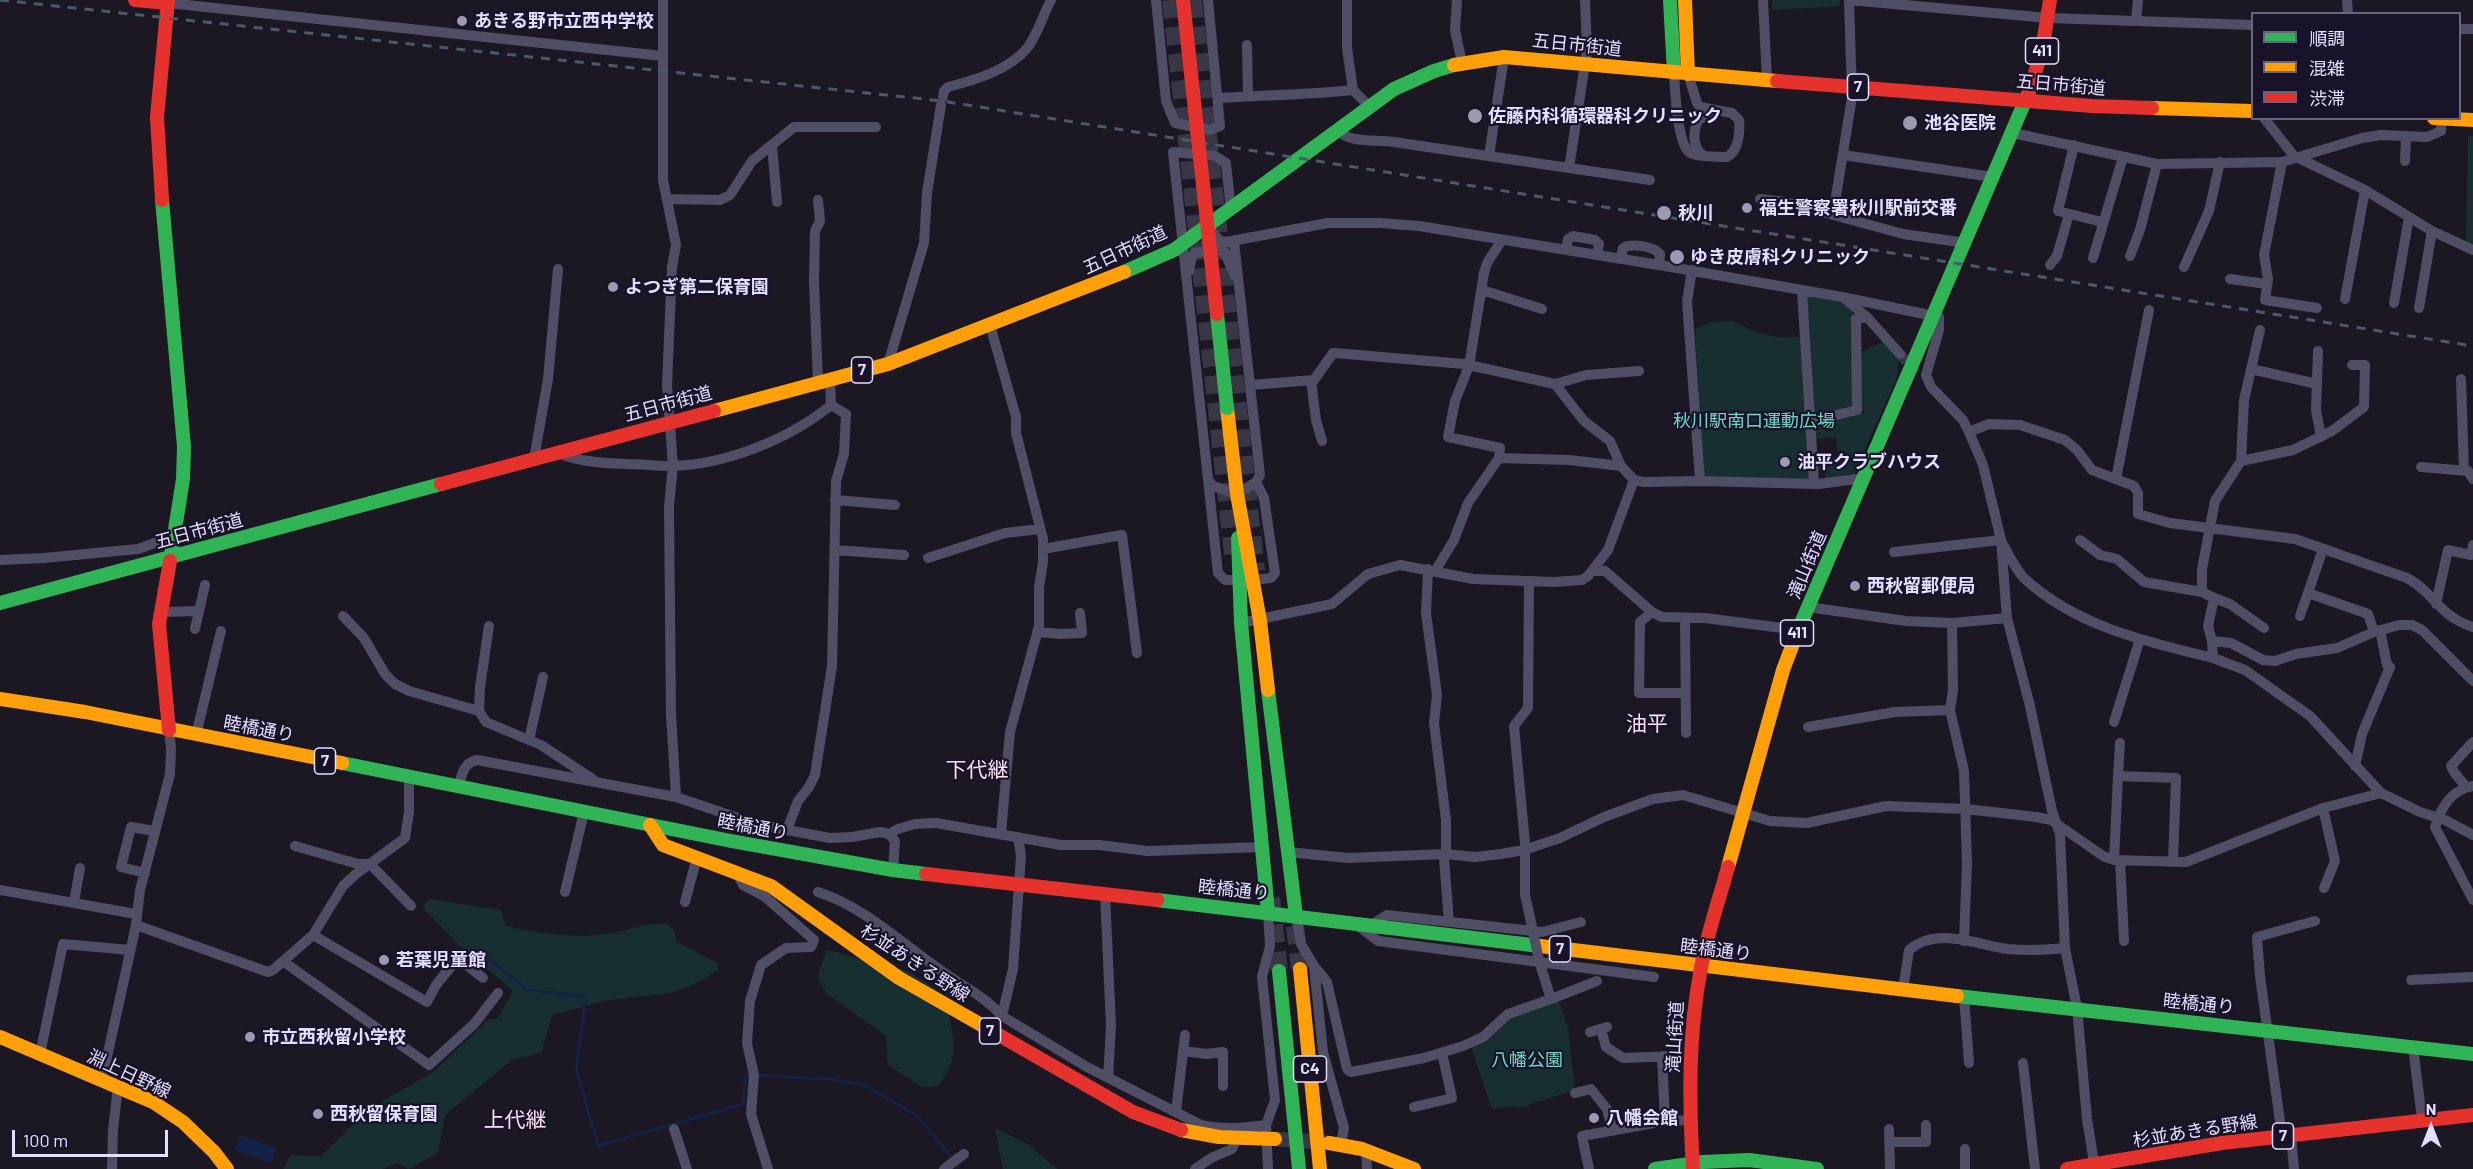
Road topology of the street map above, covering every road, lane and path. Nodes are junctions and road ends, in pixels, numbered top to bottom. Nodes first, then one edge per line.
1 (135, 0) edge
2 (663, 0) edge
3 (1051, 0) edge
4 (1156, 0) edge
5 (1183, 0) edge
6 (1208, 0) edge
7 (1347, 0) edge
8 (1457, 0) edge
9 (1585, 0) edge
10 (1670, 0) edge
11 (1685, 0) edge
12 (1763, 0) edge
13 (1849, 0) edge
14 (2050, 0) edge
15 (2138, 0) edge
16 (168, 2) edge
17 (1910, 3) edge
18 (1967, 5) edge
19 (2049, 18) junction
20 (2136, 21) junction
21 (2251, 25) edge
22 (1247, 45) dead end
23 (663, 56) junction
24 (1504, 57) junction
25 (1462, 63) junction
26 (1585, 63) junction
27 (1674, 73) junction
28 (1688, 74) junction
29 (1767, 80) junction
30 (1853, 87) junction
31 (1353, 90) junction
32 (1248, 96) junction
33 (1219, 98) junction
34 (2027, 100) junction
35 (1369, 106) junction
36 (1716, 111) junction
37 (2251, 111) edge
38 (2266, 120) edge
39 (2441, 120) edge
40 (876, 127) dead end
41 (1338, 129) junction
42 (2013, 133) junction
43 (2406, 136) junction
44 (2074, 145) junction
45 (772, 146) junction
46 (1703, 155) junction
47 (1843, 155) junction
48 (1489, 156) junction
49 (2123, 157) junction
50 (2298, 158) junction
51 (2405, 161) dead end
52 (2220, 162) junction
53 (2282, 162) junction
54 (2157, 164) junction
55 (1569, 168) junction
56 (1993, 177) junction
57 (1650, 180) dead end
58 (2365, 190) junction
59 (667, 199) junction
60 (1760, 199) dead end
61 (818, 201) dead end
62 (777, 202) dead end
63 (1231, 210) junction
64 (2069, 214) junction
65 (1833, 215) junction
66 (2409, 217) junction
67 (2102, 222) junction
68 (1208, 226) junction
69 (2432, 231) junction
70 (1502, 240) junction
71 (1233, 241) junction
72 (1966, 243) junction
73 (1182, 244) junction
74 (2473, 250) edge
75 (2130, 256) dead end
76 (2093, 258) dead end
77 (2050, 265) dead end
78 (2184, 267) dead end
79 (558, 269) dead end
80 (1692, 270) junction
81 (1238, 279) junction
82 (2230, 279) dead end
83 (2267, 284) junction
84 (1187, 286) junction
85 (1482, 290) junction
86 (1802, 290) junction
87 (1842, 297) junction
88 (2345, 299) dead end
89 (2394, 303) dead end
90 (2317, 308) dead end
91 (2419, 308) dead end
92 (1542, 309) dead end
93 (2149, 310) dead end
94 (1934, 315) junction
95 (1867, 317) junction
96 (990, 325) junction
97 (2260, 330) dead end
98 (2318, 351) dead end
99 (1900, 354) tunnel mouth
100 (888, 364) junction
101 (2352, 365) dead end
102 (1469, 366) junction
103 (2251, 369) junction
104 (1639, 371) dead end
105 (2461, 379) dead end
106 (824, 380) junction
107 (1311, 380) junction
108 (1555, 384) junction
109 (2317, 384) junction
110 (1250, 386) junction
111 (831, 405) junction
112 (1812, 421) junction
113 (669, 422) junction
114 (1970, 432) junction
115 (2321, 436) junction
116 (1322, 441) dead end
117 (558, 453) junction
118 (1499, 458) junction
119 (534, 459) junction
120 (2241, 461) junction
121 (673, 466) junction
122 (1622, 466) junction
123 (2421, 467) dead end
124 (2464, 471) junction
125 (1864, 477) junction
126 (2116, 479) junction
127 (2473, 479) edge
128 (1208, 480) junction
129 (1634, 480) junction
130 (1700, 481) junction
131 (1256, 482) junction
132 (1814, 483) junction
133 (1237, 494) junction
134 (835, 500) junction
135 (895, 505) dead end
136 (2208, 528) junction
137 (1040, 529) junction
138 (174, 536) junction
139 (2001, 540) junction
140 (2080, 540) dead end
141 (2473, 545) edge
142 (1043, 549) junction
143 (2323, 549) junction
144 (835, 550) junction
145 (1894, 552) dead end
146 (904, 555) dead end
147 (170, 558) junction
148 (928, 558) dead end
149 (0, 560) edge
150 (1431, 570) junction
151 (1592, 571) junction
152 (1246, 580) junction
153 (1528, 581) junction
154 (205, 585) dead end
155 (2202, 592) junction
156 (2308, 593) junction
157 (2214, 598) junction
158 (0, 603) edge
159 (2436, 604) junction
160 (1809, 607) junction
161 (199, 611) junction
162 (161, 612) junction
163 (1652, 612) junction
164 (1080, 613) dead end
165 (343, 616) dead end
166 (2300, 616) dead end
167 (1685, 618) junction
168 (2007, 618) junction
169 (1260, 621) junction
170 (1241, 623) junction
171 (1952, 623) junction
172 (489, 626) dead end
173 (2473, 627) edge
174 (2264, 628) dead end
175 (195, 629) dead end
176 (1798, 630) junction
177 (221, 631) dead end
178 (2377, 631) junction
179 (1037, 632) junction
180 (2140, 639) junction
181 (2212, 641) junction
182 (1137, 653) dead end
183 (2213, 658) junction
184 (543, 677) dead end
185 (2473, 681) edge
186 (1684, 693) junction
187 (0, 699) edge
188 (1950, 710) junction
189 (478, 711) junction
190 (2114, 722) dead end
191 (1808, 727) dead end
192 (169, 730) junction
193 (1686, 733) dead end
194 (196, 735) junction
195 (529, 740) junction
196 (2473, 742) edge
197 (2120, 743) dead end
198 (2355, 766) junction
199 (2118, 776) junction
200 (409, 777) junction
201 (597, 782) junction
202 (458, 787) junction
203 (2470, 787) edge
204 (2381, 793) junction
205 (676, 797) junction
206 (2324, 808) junction
207 (1966, 809) junction
208 (584, 812) junction
209 (1742, 813) junction
210 (2438, 817) junction
211 (650, 825) junction
212 (2058, 827) junction
213 (787, 830) junction
214 (155, 831) junction
215 (1001, 833) junction
216 (889, 834) junction
217 (2473, 835) edge
218 (1018, 837) junction
219 (294, 846) dead end
220 (1262, 847) junction
221 (1524, 850) junction
222 (1288, 852) junction
223 (1445, 854) junction
224 (697, 857) junction
225 (2117, 860) junction
226 (2173, 862) junction
227 (370, 864) junction
228 (80, 868) dead end
229 (893, 870) junction
230 (736, 871) junction
231 (145, 873) junction
232 (1019, 885) junction
233 (2324, 888) dead end
234 (0, 890) edge
235 (566, 892) dead end
236 (818, 892) dead end
237 (1105, 894) junction
238 (2473, 900) edge
239 (74, 902) junction
240 (686, 902) dead end
241 (411, 906) dead end
242 (1268, 912) junction
243 (1296, 916) junction
244 (136, 920) junction
245 (1581, 921) dead end
246 (2315, 921) dead end
247 (1449, 922) junction
248 (1363, 925) junction
249 (1533, 931) junction
250 (313, 935) junction
251 (1964, 941) junction
252 (2124, 941) dead end
253 (2065, 948) junction
254 (130, 950) junction
255 (1539, 961) junction
256 (284, 962) junction
257 (1314, 966) junction
258 (1701, 966) junction
259 (1300, 969) tunnel mouth
260 (1279, 970) tunnel mouth
261 (1654, 977) dead end
262 (2473, 977) edge
263 (483, 978) dead end
264 (2411, 980) dead end
265 (1597, 981) dead end
266 (1903, 990) junction
267 (498, 993) dead end
268 (1964, 996) junction
269 (1551, 999) junction
270 (2078, 1008) junction
271 (1002, 1016) junction
272 (1599, 1029) dead end
273 (2268, 1030) junction
274 (1185, 1035) dead end
275 (0, 1037) edge
276 (2413, 1047) junction
277 (1183, 1051) junction
278 (1442, 1053) junction
279 (40, 1054) junction
280 (2473, 1054) edge
281 (1662, 1056) junction
282 (1674, 1056) dead end
283 (1969, 1063) dead end
284 (2023, 1063) dead end
285 (1108, 1078) junction
286 (102, 1080) junction
287 (118, 1086) junction
288 (1223, 1086) dead end
289 (1575, 1093) dead end
290 (1414, 1107) dead end
291 (1176, 1112) junction
292 (2473, 1115) edge
293 (2422, 1119) junction
294 (1691, 1120) junction
295 (1665, 1121) junction
296 (1926, 1125) dead end
297 (674, 1129) dead end
298 (1612, 1129) junction
299 (1889, 1129) dead end
300 (1269, 1134) junction
301 (2287, 1136) junction
302 (1237, 1138) junction
303 (1889, 1142) junction
304 (1335, 1143) joint
305 (1965, 1149) dead end
306 (1366, 1150) junction
307 (1692, 1166) edge
308 (2094, 1167) edge
309 (112, 1169) edge
310 (227, 1169) edge
311 (687, 1169) edge
312 (768, 1169) edge
313 (1195, 1169) edge
314 (1268, 1169) edge
315 (1299, 1169) edge
316 (1320, 1169) edge
317 (1367, 1169) edge
318 (1414, 1169) edge
319 (1589, 1169) edge
320 (1655, 1169) edge
321 (1817, 1169) edge
322 (1890, 1169) edge
323 (1965, 1169) edge
324 (2035, 1169) edge
325 (2067, 1169) edge
326 (2294, 1169) edge

1 - 16 main road
2 - 23 street
3 - 100 street
4 - 33 street
5 - 133 main road, bridge
6 - 33 street
7 - 31 street
8 - 25 street
9 - 26 street
10 - 27 main road
11 - 28 main road
12 - 29 street
13 - 17 street
13 - 30 street
14 - 19 main road, 滝山街道 / 411
15 - 20 street
16 - 23 street
16 - 138 main road
17 - 18 street
18 - 19 street
19 - 20 street
19 - 34 main road, 滝山街道 / 411
20 - 21 street
22 - 32 street
23 - 59 street
24 - 25 main road, 五日市街道 / 7
24 - 26 main road, 五日市街道 / 7
24 - 48 street
25 - 35 main road, 五日市街道 / 7
26 - 27 main road, 五日市街道 / 7
26 - 55 street
27 - 28 main road, 五日市街道 / 7
27 - 46 street
28 - 29 main road, 五日市街道 / 7
28 - 36 street
29 - 30 main road, 五日市街道 / 7
30 - 34 main road, 五日市街道 / 7
30 - 47 street
31 - 32 street
31 - 35 street
32 - 33 street
34 - 37 main road, 五日市街道 / 7
34 - 42 main road, 滝山街道 / 411
35 - 41 main road, 五日市街道 / 7
36 - 46 street
36 - 46 street
38 - 50 street
39 - 43 street
40 - 45 street
41 - 48 street
41 - 63 main road, 五日市街道 / 7
42 - 44 street
42 - 56 main road, 滝山街道 / 411
43 - 50 street
43 - 51 street
44 - 49 street
44 - 64 street
45 - 59 street
45 - 62 street
47 - 56 street
47 - 65 street
48 - 55 street
49 - 54 street
49 - 67 street
50 - 53 street
50 - 58 street
52 - 53 street
52 - 54 street
52 - 78 street
53 - 83 street
54 - 75 street
55 - 57 street
56 - 72 main road, 滝山街道 / 411
58 - 66 street
58 - 88 street
59 - 113 street
60 - 65 street
61 - 106 street
63 - 68 main road, 五日市街道 / 7
63 - 73 street
64 - 67 street
64 - 77 street
65 - 72 street
66 - 69 street
66 - 89 street
67 - 76 street
68 - 71 street
68 - 73 main road, 五日市街道 / 7
69 - 74 street
69 - 91 street
70 - 71 street
70 - 80 street
70 - 85 street
71 - 81 street
72 - 94 main road, 滝山街道 / 411
73 - 84 street
73 - 96 main road, 五日市街道 / 7
79 - 119 street
80 - 86 street
80 - 130 street
81 - 84 street
81 - 110 street
82 - 83 street
83 - 90 street
84 - 128 street
85 - 92 street
85 - 102 street
86 - 87 street
86 - 112 street
87 - 94 street
87 - 95 street
93 - 126 street
94 - 114 street
94 - 125 main road, 滝山街道 / 411
95 - 99 street
95 - 112 street
96 - 100 main road, 五日市街道 / 7
96 - 137 street
97 - 103 street
98 - 109 street
100 - 106 main road, 五日市街道 / 7
101 - 115 street
102 - 107 street
102 - 108 street
102 - 118 street
103 - 109 street
103 - 120 street
104 - 108 street
105 - 124 street
106 - 111 street
106 - 113 main road, 五日市街道 / 7
107 - 110 street
107 - 116 street
108 - 122 street
109 - 115 street
110 - 131 street
111 - 121 street
111 - 134 street
112 - 132 street
113 - 117 main road, 五日市街道 / 7
113 - 121 street
114 - 126 street
114 - 139 street
115 - 120 street
117 - 119 main road, 五日市街道 / 7
117 - 121 street
118 - 122 street
118 - 150 street
119 - 147 main road, 五日市街道 / 7
120 - 136 street
121 - 205 street
122 - 129 street
123 - 124 street
124 - 127 street
125 - 132 street
125 - 160 main road, 滝山街道 / 411
126 - 136 street
128 - 133 street
128 - 152 street
129 - 130 street
129 - 151 street
130 - 132 street
131 - 133 street
131 - 152 street
133 - 152 main road
134 - 135 street
134 - 144 street
136 - 143 street
136 - 155 street
137 - 142 street
137 - 148 street
138 - 147 main road
138 - 149 street
139 - 145 street
139 - 168 street
139 - 180 street
140 - 155 street
141 - 159 street
142 - 179 street
142 - 182 street
143 - 156 street
143 - 159 street
144 - 146 street
144 - 213 street
147 - 158 main road, 五日市街道 / 7
147 - 162 main road
150 - 153 street
150 - 169 street
150 - 223 street
151 - 153 street
151 - 163 street
152 - 169 main road
152 - 170 main road
153 - 221 street
154 - 161 street
155 - 157 street
156 - 166 street
156 - 178 street
157 - 174 street
157 - 181 street
159 - 173 street
160 - 171 street
160 - 176 main road, 滝山街道 / 411
161 - 162 street
161 - 175 street
162 - 192 main road
163 - 167 street
163 - 186 street
164 - 179 street
165 - 189 street
167 - 176 street
167 - 186 street
168 - 171 street
168 - 212 street
169 - 170 street
169 - 222 main road
170 - 220 main road
171 - 188 street
172 - 189 street
176 - 209 main road, 滝山街道 / 411
177 - 194 street
178 - 181 street
178 - 185 street
178 - 198 street
179 - 215 street
180 - 183 street
180 - 190 street
181 - 183 street
183 - 198 street
184 - 195 street
186 - 193 street
187 - 192 main road, 睦橋通り / 7
188 - 191 street
188 - 207 street
189 - 195 street
192 - 194 main road, 睦橋通り / 7
192 - 214 street
194 - 200 main road, 睦橋通り / 7
195 - 201 street
196 - 203 street
197 - 199 street
198 - 204 street
199 - 225 street
199 - 226 street
200 - 202 main road, 睦橋通り / 7
200 - 227 street
201 - 202 street
201 - 205 street
202 - 208 main road, 睦橋通り / 7
203 - 210 street
204 - 206 street
204 - 210 street
205 - 213 street
206 - 226 street
206 - 233 street
207 - 209 street
207 - 212 street
207 - 251 street
208 - 211 main road, 睦橋通り / 7
208 - 235 street
209 - 221 street
209 - 258 main road, 滝山街道 / 411
210 - 217 street
210 - 238 street
211 - 224 main road, 杉並あきる野線 / 7
211 - 229 main road, 睦橋通り / 7
212 - 225 street
212 - 253 street
213 - 216 street
214 - 231 street
214 - 231 street
215 - 216 street
215 - 218 street
216 - 229 street
218 - 220 street
218 - 232 street
219 - 227 street
220 - 242 main road
221 - 223 street
221 - 249 street
222 - 223 street
222 - 243 main road
223 - 247 street
224 - 230 main road, 杉並あきる野線 / 7
224 - 240 street
225 - 226 street
225 - 252 street
227 - 241 street
227 - 250 street
228 - 239 street
229 - 232 main road, 睦橋通り / 7
230 - 302 main road, 杉並あきる野線 / 7
230 - 312 street
231 - 244 street
232 - 237 main road, 睦橋通り / 7
232 - 271 street
234 - 239 street
236 - 271 street
237 - 242 main road, 睦橋通り / 7
237 - 285 street
239 - 244 street
242 - 243 main road, 睦橋通り / 7
242 - 300 street
243 - 248 main road, 睦橋通り / 7
243 - 257 street
244 - 254 street
244 - 256 street
245 - 249 street
246 - 273 street
247 - 248 street
247 - 249 street
248 - 255 street
248 - 258 main road, 睦橋通り / 7
249 - 255 street, bridge
250 - 256 street
250 - 263 street
251 - 253 street
251 - 266 street
253 - 270 street
254 - 279 street
254 - 286 street
255 - 261 street
255 - 269 street
256 - 267 street
257 - 278 street
257 - 304 street
258 - 266 main road, 睦橋通り / 7
258 - 294 main road, 滝山街道 / 411
259 - 316 main road, C4
260 - 315 main road, C4
262 - 264 street
265 - 269 street
266 - 268 main road, 睦橋通り / 7
268 - 270 main road, 睦橋通り / 7
268 - 283 street
269 - 278 street
270 - 273 main road, 睦橋通り / 7
270 - 308 street
271 - 285 street
272 - 281 street
273 - 276 main road, 睦橋通り / 7
273 - 301 street
274 - 277 street
275 - 279 main road, 淵上日野線
276 - 280 main road, 睦橋通り / 7
276 - 293 street
277 - 288 street
277 - 291 street
278 - 290 street
279 - 286 main road, 淵上日野線
281 - 282 street
281 - 295 street
284 - 324 street
285 - 291 street
286 - 287 main road, 淵上日野線
287 - 309 street
287 - 310 main road, 淵上日野線
289 - 298 street
291 - 300 street
292 - 293 main road, 杉並あきる野線 / 7
293 - 301 main road, 杉並あきる野線 / 7
294 - 295 street
294 - 307 main road, 滝山街道 / 411
295 - 298 street
296 - 303 street
297 - 311 street
298 - 319 street
299 - 303 street
300 - 302 main road, 杉並あきる野線 / 7
300 - 314 street
301 - 308 main road, 杉並あきる野線 / 7
301 - 326 street
302 - 313 street
303 - 322 street
304 - 306 main road
305 - 323 street
306 - 317 street
306 - 318 main road
307 - 320 main road
307 - 321 main road
308 - 325 main road, 杉並あきる野線 / 7

